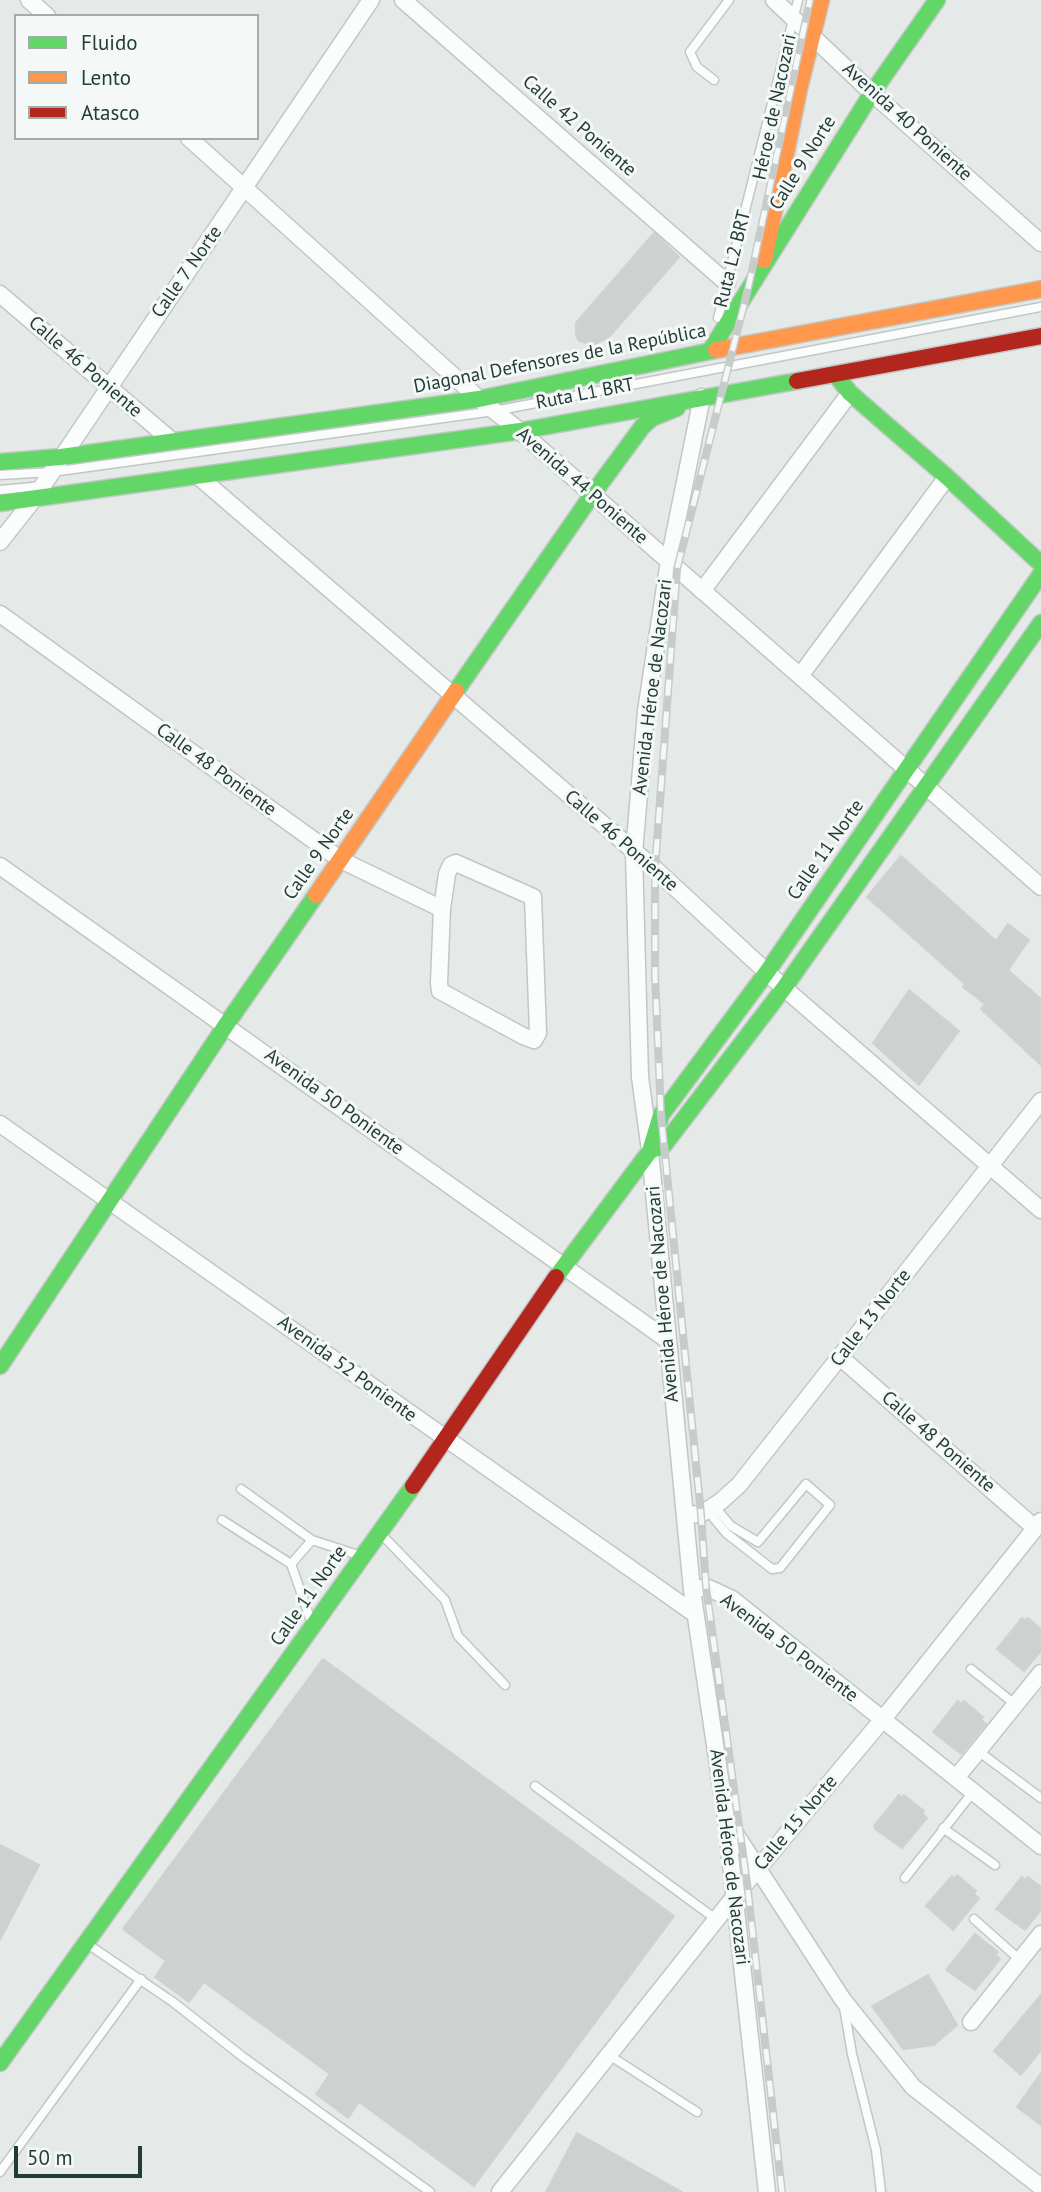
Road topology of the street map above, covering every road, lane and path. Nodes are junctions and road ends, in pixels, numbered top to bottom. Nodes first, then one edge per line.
1 (29, 0) edge
2 (371, 0) edge
3 (403, 0) edge
4 (729, 0) edge
5 (775, 0) edge
6 (798, 0) edge
7 (821, 0) edge
8 (937, 0) edge
9 (45, 14) edge
10 (794, 18) junction
11 (812, 34) junction
12 (714, 80) dead end
13 (872, 93) junction
14 (191, 140) edge
15 (246, 187) junction
16 (1041, 243) edge
17 (763, 265) junction
18 (727, 283) junction
19 (1041, 289) edge
20 (0, 294) edge
21 (1041, 307) edge
22 (1041, 335) edge
23 (710, 351) junction
24 (835, 374) junction
25 (704, 383) junction
26 (107, 388) junction
27 (850, 393) junction
28 (479, 399) junction
29 (494, 411) junction
30 (561, 414) dead end
31 (515, 427) junction
32 (172, 440) junction
33 (331, 447) dead end
34 (61, 457) junction
35 (0, 462) edge
36 (0, 475) edge
37 (198, 477) junction
38 (947, 477) junction
39 (50, 481) junction
40 (0, 490) edge
41 (592, 495) junction
42 (33, 500) junction
43 (0, 503) edge
44 (0, 542) edge
45 (669, 561) junction
46 (1041, 564) edge
47 (1041, 574) edge
48 (702, 591) junction
49 (0, 614) edge
50 (1041, 623) edge
51 (800, 676) junction
52 (454, 695) junction
53 (906, 771) junction
54 (926, 788) junction
55 (634, 853) junction
56 (341, 860) junction
57 (0, 866) edge
58 (1041, 887) edge
59 (442, 909) junction
60 (767, 972) junction
61 (784, 988) junction
62 (226, 1025) junction
63 (1041, 1101) edge
64 (0, 1124) edge
65 (650, 1151) junction
66 (990, 1166) junction
67 (111, 1200) junction
68 (1041, 1210) edge
69 (564, 1266) junction
70 (666, 1339) junction
71 (840, 1357) junction
72 (0, 1366) edge
73 (446, 1440) junction
74 (241, 1489) dead end
75 (710, 1508) junction
76 (686, 1515) junction
77 (222, 1520) dead end
78 (1038, 1525) edge
79 (379, 1533) junction
80 (312, 1540) junction
81 (363, 1556) junction
82 (291, 1564) junction
83 (692, 1590) junction
84 (695, 1614) junction
85 (312, 1628) junction
86 (971, 1669) dead end
87 (1041, 1673) edge
88 (505, 1685) dead end
89 (1016, 1705) junction
90 (883, 1719) junction
91 (978, 1751) junction
92 (956, 1779) junction
93 (535, 1786) dead end
94 (973, 1792) junction
95 (1041, 1798) edge
96 (726, 1819) junction
97 (943, 1828) junction
98 (1041, 1846) edge
99 (995, 1864) dead end
100 (758, 1869) junction
101 (905, 1878) dead end
102 (735, 1896) junction
103 (974, 1919) dead end
104 (717, 1920) junction
105 (1041, 1934) edge
106 (85, 1943) junction
107 (1020, 1960) junction
108 (141, 1979) junction
109 (843, 2000) junction
110 (971, 2022) dead end
111 (609, 2054) junction
112 (0, 2063) edge
113 (697, 2112) dead end
114 (0, 2172) edge
115 (1041, 2188) edge
116 (430, 2192) edge
117 (500, 2192) edge
118 (767, 2192) edge
119 (881, 2192) edge

1 - 9 street
2 - 15 street, Calle 7 Norte
3 - 18 street, Calle 42 Poniente
4 - 12 lane
5 - 10 street, Avenida 40 Poniente
6 - 10 lane, Ruta L2 BRT
7 - 11 main road, Héroe de Nacozari
8 - 13 main road, Calle 9 Norte
10 - 11 street, Avenida 40 Poniente
10 - 18 lane, Ruta L2 BRT
11 - 13 street, Avenida 40 Poniente
11 - 17 main road, Héroe de Nacozari
13 - 16 street, Avenida 40 Poniente
13 - 17 main road, Calle 9 Norte
14 - 15 street, Avenida 44 Poniente
15 - 26 street, Calle 7 Norte
15 - 28 street, Avenida 44 Poniente
17 - 23 main road, Calle 9 Norte
18 - 23 lane, Ruta L2 BRT
19 - 23 main road, Diagonal Defensores de la República
20 - 26 street, Calle 46 Poniente
21 - 25 lane, Ruta L1 BRT
22 - 24 main road
23 - 25 lane, Ruta L2 BRT
23 - 28 main road, Diagonal Defensores de la República
24 - 25 main road
24 - 27 main road
25 - 29 lane, Ruta L1 BRT
25 - 31 main road
25 - 41 main road, Calle 9 Norte
25 - 45 street, Avenida Héroe de Nacozari
26 - 32 street, Calle 46 Poniente
26 - 34 street, Calle 7 Norte
27 - 38 main road
27 - 48 street
28 - 29 street, Avenida 44 Poniente
28 - 32 main road, Diagonal Defensores de la República
29 - 31 street, Avenida 44 Poniente
29 - 39 lane, Ruta L1 BRT
30 - 31 lane, Ruta L1 BRT
31 - 33 lane, Ruta L1 BRT
31 - 37 main road
31 - 41 street, Avenida 44 Poniente
32 - 34 main road, Diagonal Defensores de la República
34 - 35 main road, Diagonal Defensores de la República
34 - 39 street, Calle 7 Norte
36 - 39 lane, Ruta L1 BRT
37 - 42 main road
37 - 52 street, Calle 46 Poniente
38 - 46 main road
38 - 51 street
39 - 40 lane, Ruta L1 BRT
39 - 42 street, Calle 7 Norte
41 - 45 street, Avenida 44 Poniente
41 - 52 main road, Calle 9 Norte
42 - 43 main road
42 - 44 street, Calle 7 Norte
45 - 48 street, Avenida 44 Poniente
45 - 55 street, Avenida Héroe de Nacozari
47 - 53 main road, Calle 11 Norte
48 - 51 street, Avenida 44 Poniente
49 - 56 street, Calle 48 Poniente
50 - 54 main road, Calle 11 Norte
51 - 53 street, Avenida 44 Poniente
52 - 55 street, Calle 46 Poniente
52 - 56 main road, Calle 9 Norte
53 - 54 street, Avenida 44 Poniente
53 - 60 main road, Calle 11 Norte
54 - 58 street, Avenida 44 Poniente
54 - 61 main road, Calle 11 Norte
55 - 60 street, Calle 46 Poniente
55 - 65 street, Avenida Héroe de Nacozari
56 - 59 street, Calle 48 Poniente
56 - 62 main road, Calle 9 Norte
57 - 62 street, Avenida 50 Poniente
59 - 59 street
60 - 61 street, Calle 46 Poniente
60 - 65 main road, Calle 11 Norte
61 - 65 main road, Calle 11 Norte
61 - 66 street, Calle 46 Poniente
62 - 67 main road, Calle 9 Norte
62 - 69 street, Avenida 50 Poniente
63 - 66 street, Calle 13 Norte
64 - 67 street, Avenida 52 Poniente
65 - 69 main road, Calle 11 Norte
65 - 70 street, Avenida Héroe de Nacozari
66 - 68 street, Calle 46 Poniente
66 - 71 street, Calle 13 Norte
67 - 72 main road, Calle 9 Norte
67 - 73 street, Avenida 52 Poniente
69 - 70 street, Avenida 50 Poniente
69 - 73 main road, Calle 11 Norte
70 - 76 street, Avenida Héroe de Nacozari
71 - 75 street, Calle 13 Norte
71 - 78 street, Calle 48 Poniente
73 - 79 main road, Calle 11 Norte
73 - 84 street, Avenida 52 Poniente
74 - 80 lane
75 - 75 lane
75 - 76 street, Calle 13 Norte
76 - 83 street, Avenida Héroe de Nacozari
77 - 82 lane
78 - 90 street, Calle 15 Norte
79 - 81 main road, Calle 11 Norte
79 - 88 lane
80 - 81 lane
80 - 82 lane
81 - 85 main road, Calle 11 Norte
82 - 85 lane
83 - 84 street, Avenida Héroe de Nacozari
83 - 90 street, Avenida 50 Poniente
84 - 96 street, Avenida Héroe de Nacozari
85 - 106 main road, Calle 11 Norte
86 - 89 lane
87 - 89 street
89 - 91 street
90 - 92 street, Avenida 50 Poniente
90 - 100 street, Calle 15 Norte
91 - 92 street
91 - 95 lane
92 - 94 street, Avenida 50 Poniente
93 - 104 lane
94 - 97 lane
94 - 98 street, Avenida 50 Poniente
96 - 100 street
96 - 102 street, Avenida Héroe de Nacozari
97 - 99 lane
97 - 101 lane
100 - 102 street, Calle 15 Norte
100 - 109 street
102 - 104 street, Calle 15 Norte
102 - 118 street, Avenida Héroe de Nacozari
103 - 107 lane
104 - 111 street, Calle 15 Norte
105 - 107 street
106 - 108 lane
106 - 112 main road, Calle 11 Norte
107 - 110 street
108 - 114 lane
108 - 116 lane
109 - 115 street
109 - 119 lane
111 - 113 lane
111 - 117 street, Calle 15 Norte

